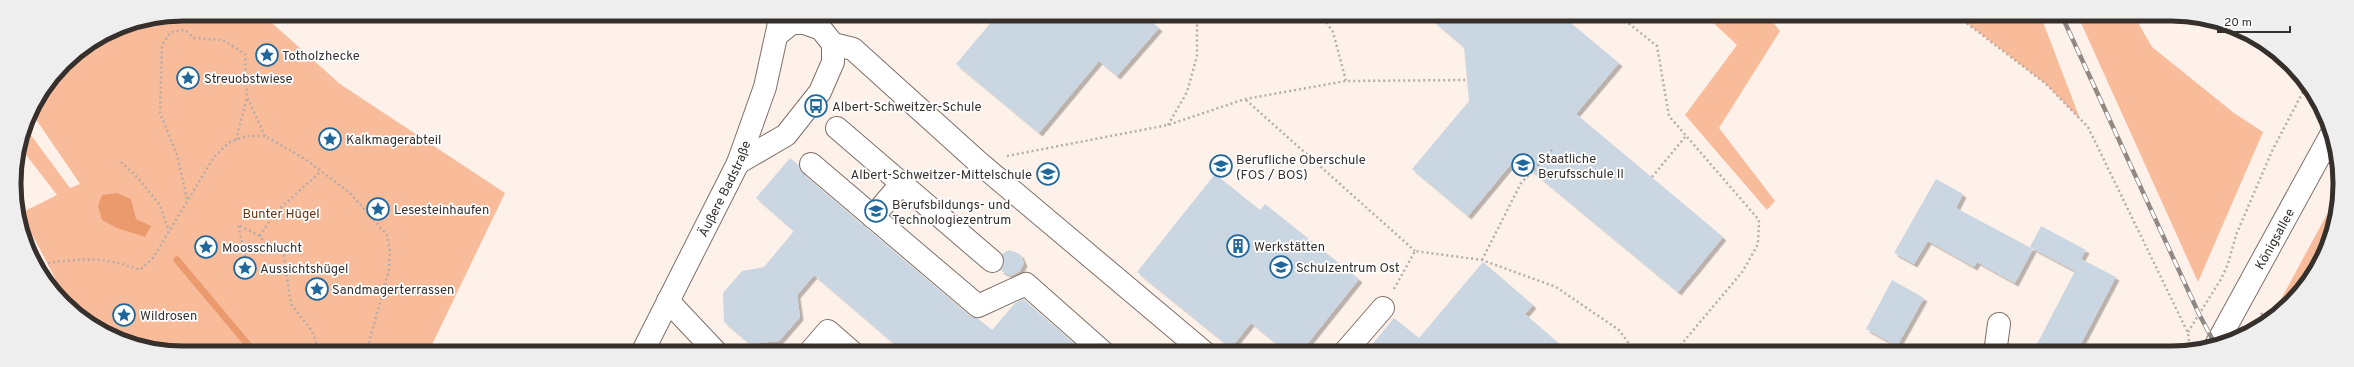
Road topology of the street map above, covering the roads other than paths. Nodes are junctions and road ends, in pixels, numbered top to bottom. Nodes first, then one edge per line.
1 (779, 24) edge
2 (833, 44) junction
3 (837, 128) dead end
4 (2327, 142) edge
5 (738, 163) junction
6 (811, 164) dead end
7 (901, 184) junction
8 (873, 217) junction
9 (992, 261) dead end
10 (668, 301) junction
11 (1383, 308) road end
12 (1999, 324) dead end
13 (2220, 338) edge
14 (646, 346) edge
15 (710, 346) edge
16 (815, 346) edge
17 (845, 346) edge
18 (1096, 346) edge
19 (1197, 346) edge
20 (1350, 346) edge
21 (1996, 346) edge

1 - 2 street
1 - 5 street, Äußere Badstraße
2 - 5 street
2 - 19 street
3 - 7 street
4 - 13 street, Königsallee
5 - 10 street, Äußere Badstraße
6 - 8 street
7 - 8 street
7 - 9 street
8 - 18 street
10 - 14 street, Äußere Badstraße
10 - 15 street
11 - 20 street
12 - 21 street
16 - 17 street

